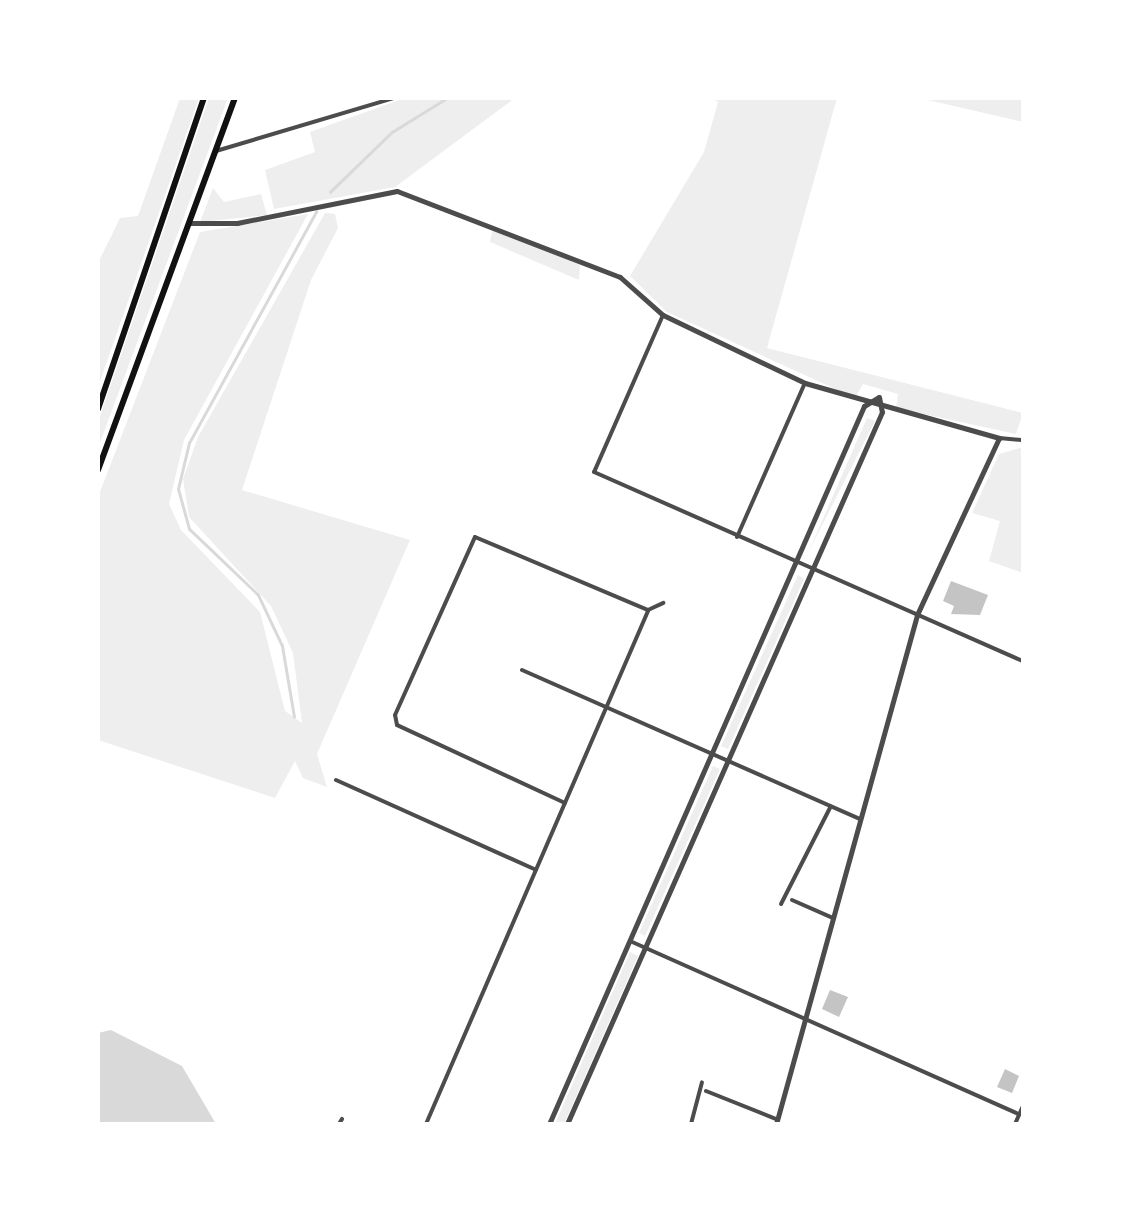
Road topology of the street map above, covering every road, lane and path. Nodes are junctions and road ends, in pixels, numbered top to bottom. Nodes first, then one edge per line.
1 (204, 98) edge
2 (235, 98) edge
3 (394, 98) edge
4 (216, 150) junction
5 (188, 223) junction
6 (662, 316) junction
7 (805, 383) junction
8 (864, 406) junction
9 (98, 409) edge
10 (882, 412) junction
11 (998, 438) junction
12 (1023, 439) edge
13 (98, 470) edge
14 (737, 536) junction
15 (796, 562) junction
16 (812, 569) junction
17 (663, 603) dead end
18 (648, 610) junction
19 (917, 615) junction
20 (1024, 662) edge
21 (522, 670) dead end
22 (608, 707) junction
23 (712, 753) junction
24 (728, 760) junction
25 (336, 780) dead end
26 (566, 803) junction
27 (830, 807) junction
28 (860, 819) junction
29 (536, 870) junction
30 (790, 899) junction
31 (781, 904) dead end
32 (833, 918) junction
33 (630, 941) junction
34 (645, 948) junction
35 (805, 1019) junction
36 (702, 1082) dead end
37 (706, 1091) junction
38 (1024, 1104) edge
39 (1020, 1114) junction
40 (776, 1122) edge
41 (426, 1124) edge
42 (549, 1124) edge
43 (566, 1124) edge
44 (692, 1124) edge
45 (1015, 1124) edge

1 - 9 main road
2 - 4 main road
3 - 4 street
4 - 5 main road
5 - 6 street
5 - 13 main road
6 - 7 street
6 - 14 street
7 - 8 street
7 - 14 street
8 - 10 street
8 - 10 street
8 - 15 street
10 - 11 street
10 - 16 street
11 - 12 street
11 - 19 street
14 - 15 street
15 - 16 street
15 - 23 street
16 - 19 street
16 - 24 street
17 - 18 street
18 - 22 street
18 - 26 street
19 - 20 street
19 - 28 street
21 - 22 street
22 - 23 street
22 - 26 street
23 - 24 street
23 - 33 street
24 - 27 street
24 - 34 street
25 - 29 street
26 - 29 street
27 - 28 street
27 - 30 street
28 - 32 street
29 - 41 street
30 - 31 street
30 - 32 street
32 - 35 street
33 - 34 street
33 - 42 street
34 - 35 street
34 - 43 street
35 - 39 street
35 - 40 street
36 - 37 street
37 - 40 street
37 - 44 street
38 - 39 street
39 - 45 street

